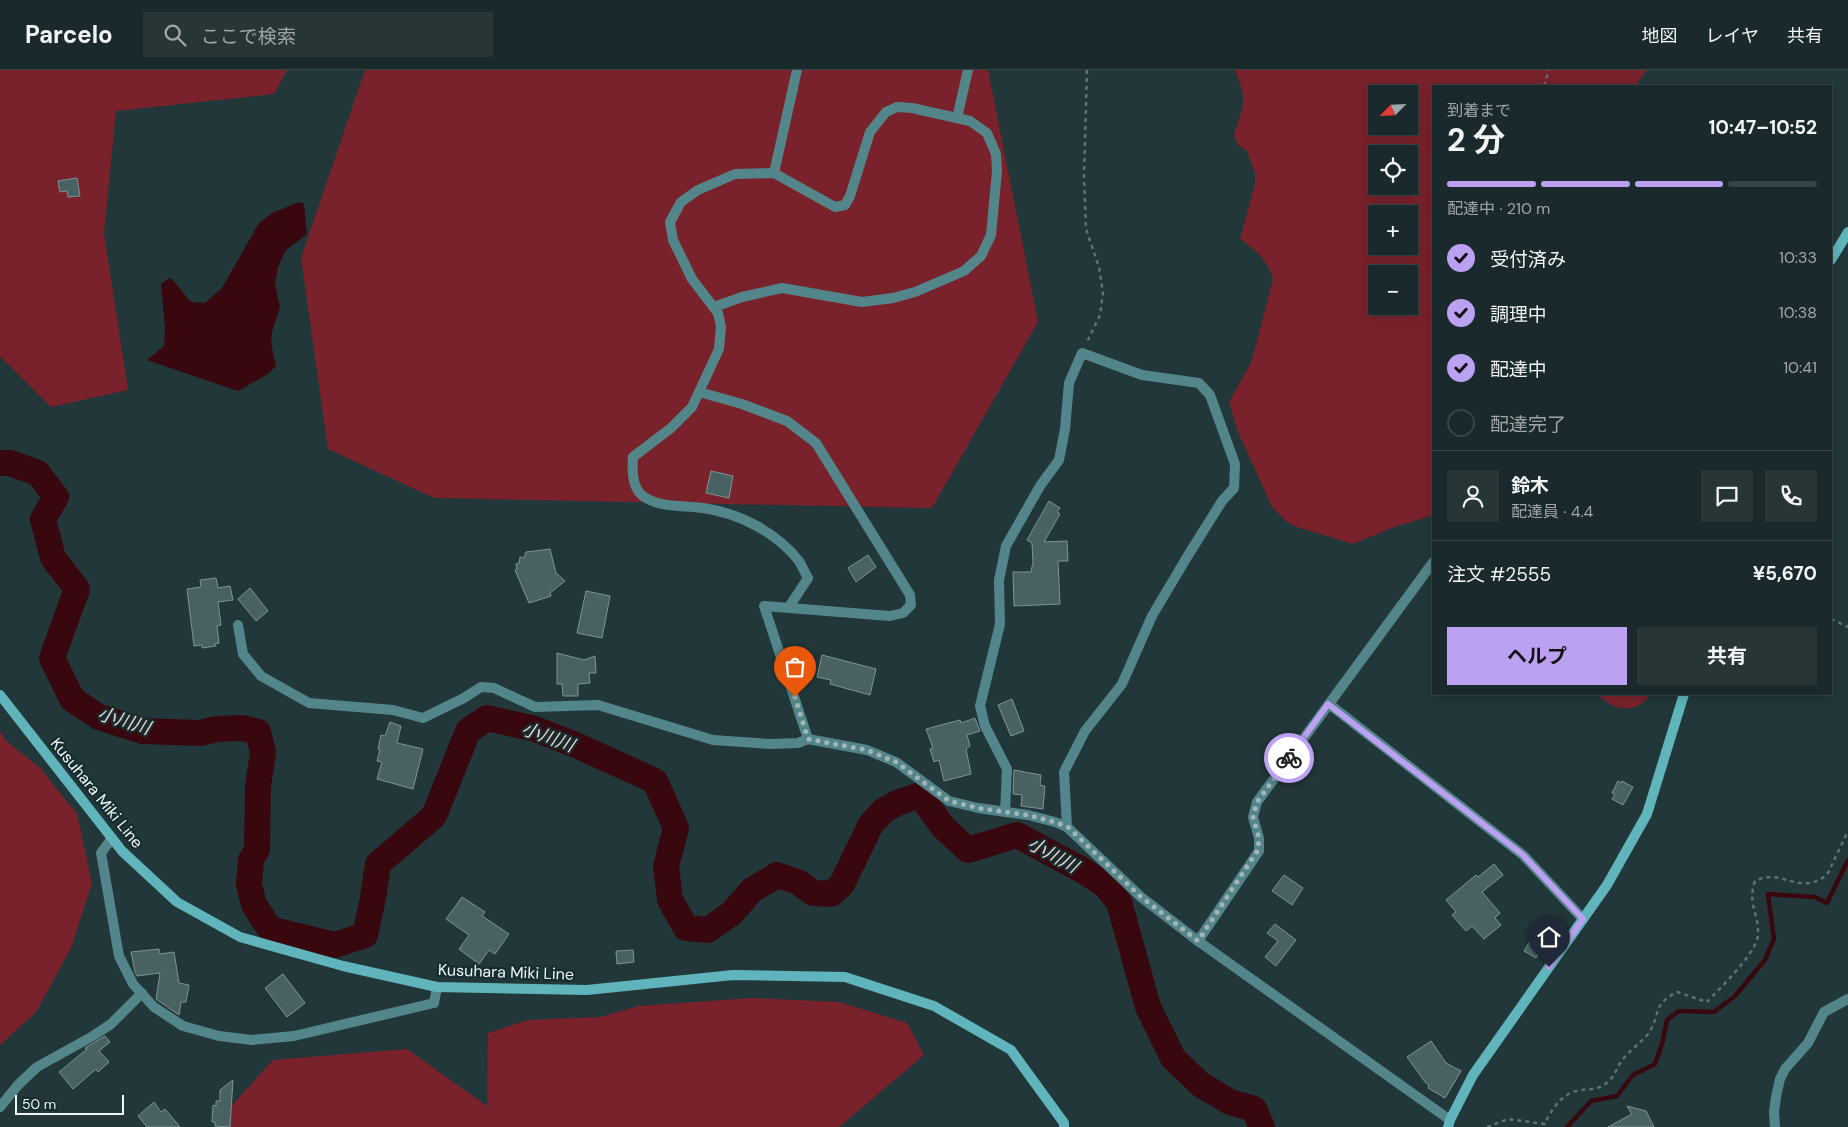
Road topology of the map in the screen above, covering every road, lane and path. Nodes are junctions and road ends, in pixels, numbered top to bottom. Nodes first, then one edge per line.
1 (798, 70) edge
2 (968, 70) edge
3 (1087, 70) edge
4 (1549, 70) edge
5 (1544, 85) edge
6 (957, 118) junction
7 (774, 172) junction
8 (1848, 232) edge
9 (1832, 258) edge
10 (714, 307) junction
11 (1082, 353) junction
12 (699, 392) junction
13 (1432, 563) edge
14 (789, 607) junction
15 (1832, 619) edge
16 (238, 625) dead end
17 (1848, 627) edge
18 (0, 695) edge
19 (1684, 695) edge
20 (1328, 704) junction
21 (808, 739) junction
22 (1005, 812) junction
23 (1068, 827) junction
24 (1848, 831) edge
25 (112, 838) junction
26 (1583, 919) junction
27 (1198, 941) junction
28 (437, 987) junction
29 (142, 994) junction
30 (1848, 1000) edge
31 (0, 1107) edge
32 (1449, 1124) edge
33 (1064, 1127) edge
34 (1487, 1127) edge
35 (1775, 1127) edge

1 - 7 street
2 - 6 street
3 - 11 path
4 - 5 path
6 - 7 street
6 - 10 street
7 - 10 street
8 - 9 main road
10 - 12 street
11 - 22 street
11 - 23 street
12 - 14 street
12 - 14 street
13 - 20 street
14 - 21 street
15 - 17 path
16 - 21 street
18 - 25 main road, Kusuhara Miki Line
19 - 26 main road
20 - 26 street
20 - 27 street
21 - 22 street
22 - 23 street
23 - 27 street
24 - 34 path
25 - 28 main road, Kusuhara Miki Line
25 - 29 street
26 - 32 main road
27 - 32 street
28 - 29 street
28 - 33 main road, Kusuhara Miki Line
29 - 31 street
30 - 35 street

